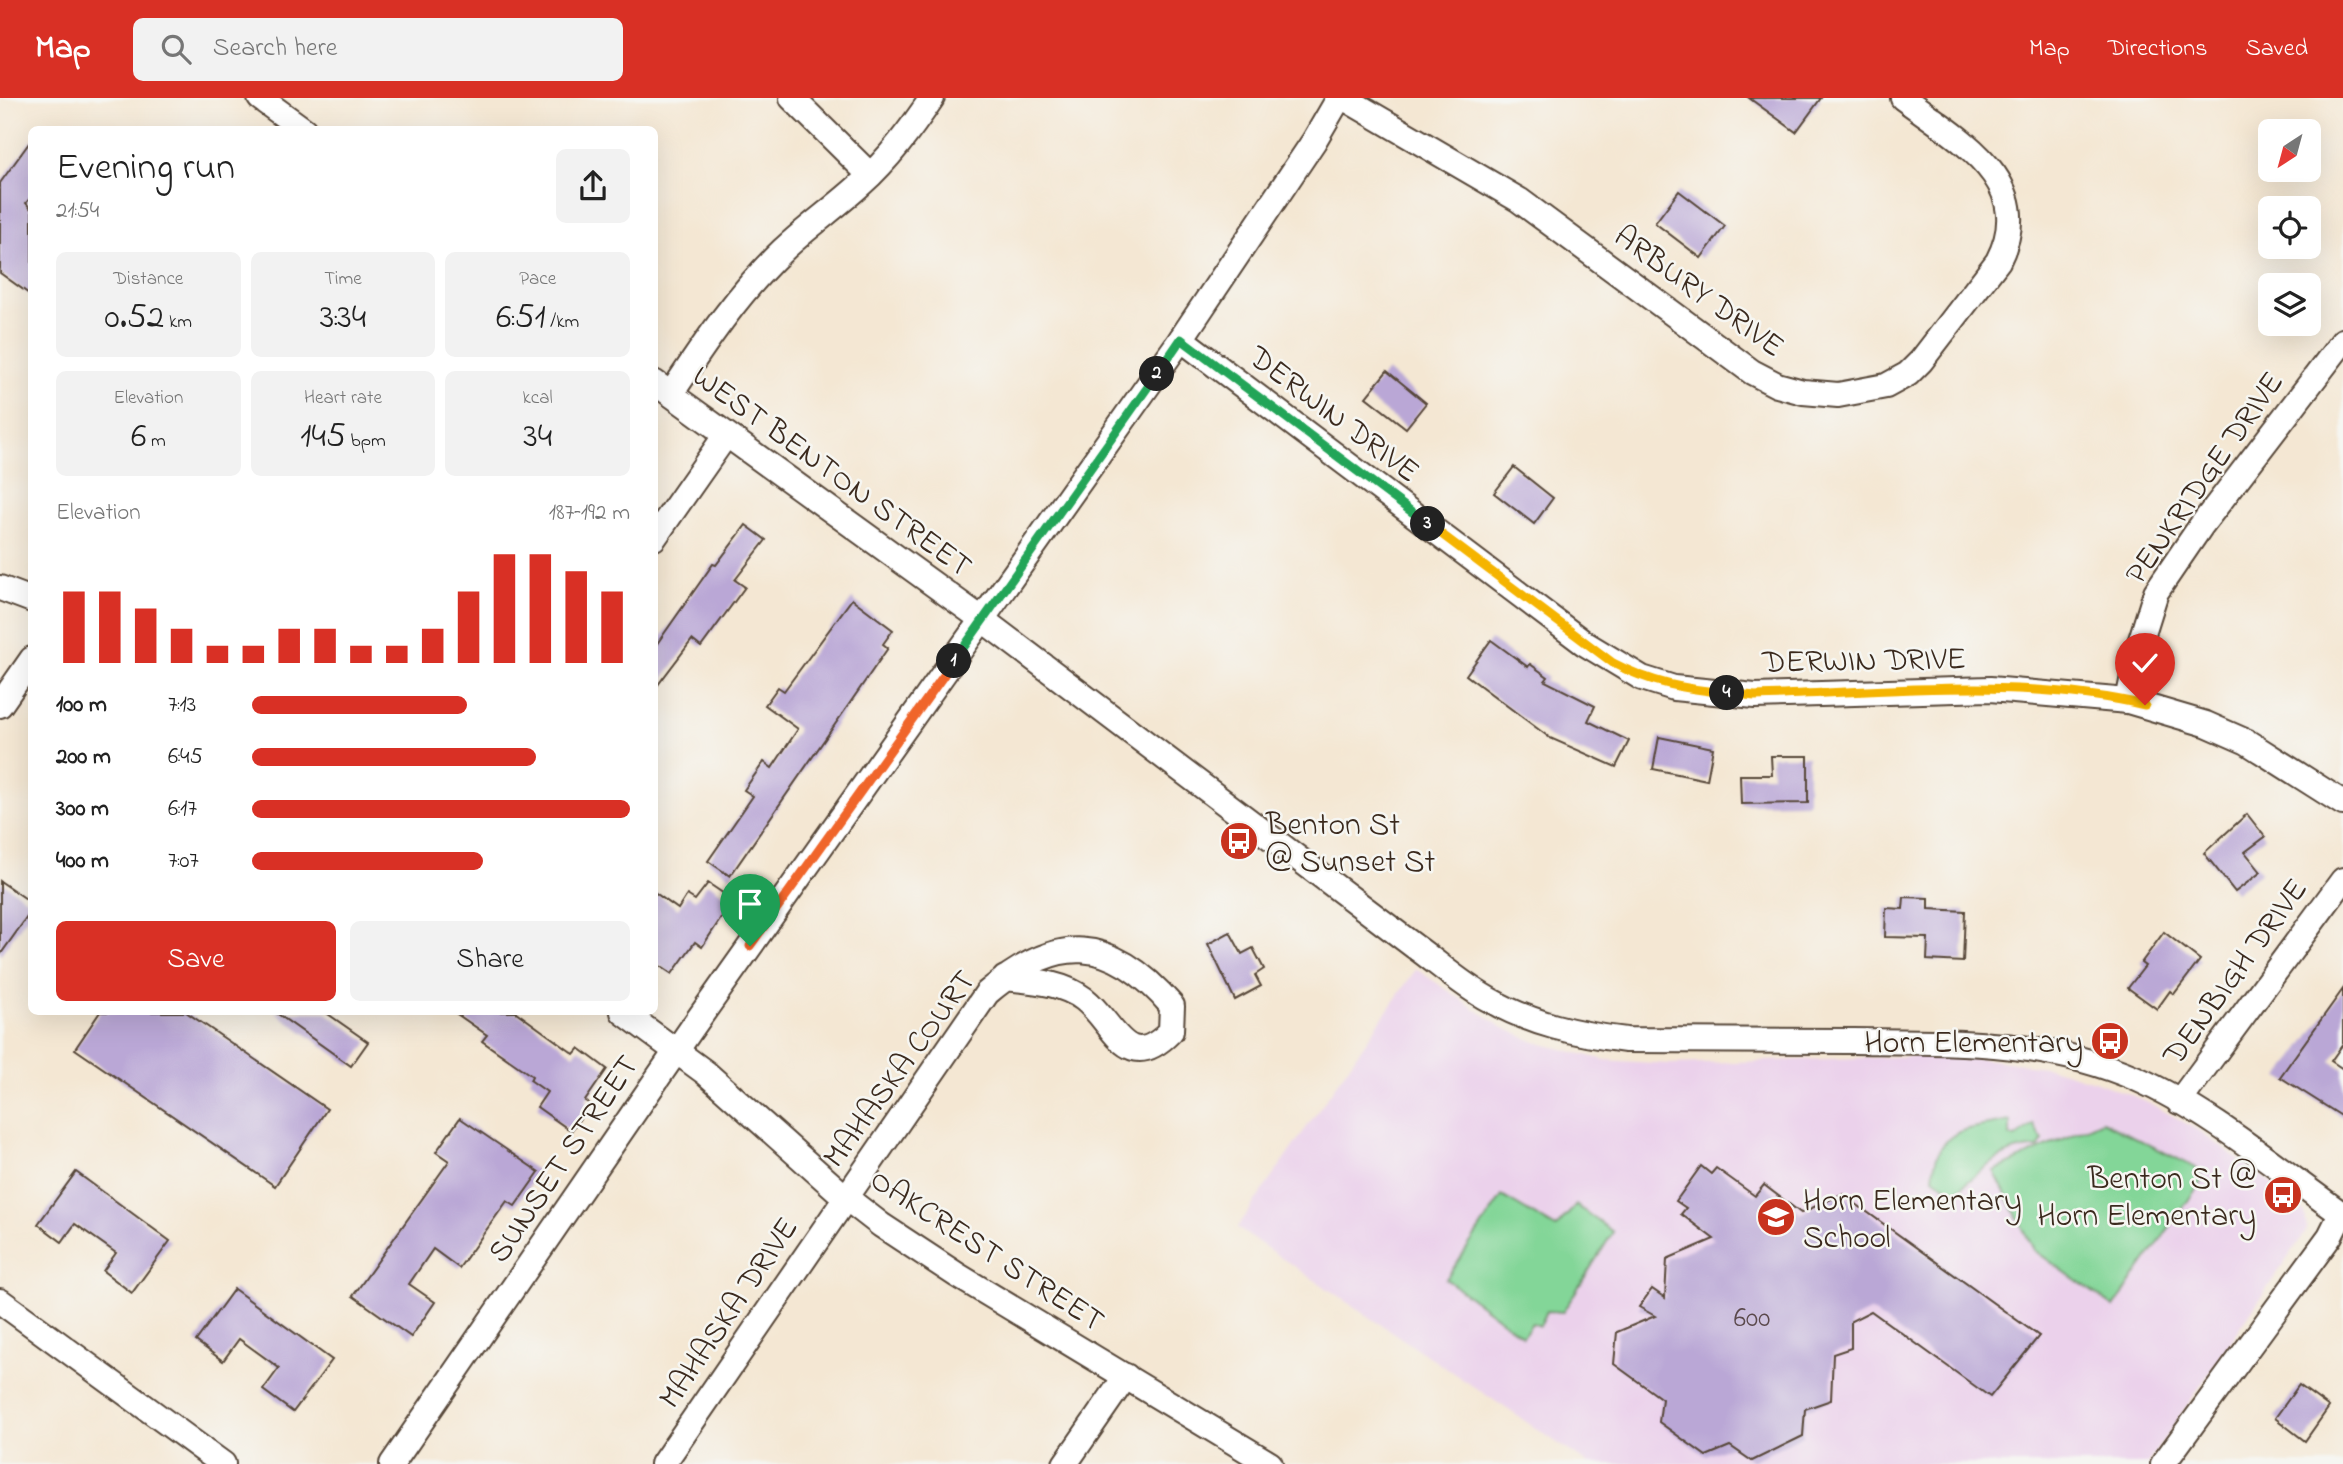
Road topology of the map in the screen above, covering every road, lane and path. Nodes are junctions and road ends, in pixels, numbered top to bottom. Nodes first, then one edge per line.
1 (260, 98) edge
2 (792, 98) edge
3 (932, 98) edge
4 (1342, 98) edge
5 (1903, 98) edge
6 (298, 126) edge
7 (870, 176) junction
8 (1181, 339) junction
9 (2343, 341) edge
10 (663, 388) edge
11 (726, 435) junction
12 (658, 532) edge
13 (0, 588) edge
14 (28, 598) edge
15 (983, 620) junction
16 (28, 665) edge
17 (2127, 701) junction
18 (0, 705) edge
19 (2343, 803) edge
20 (2343, 880) edge
21 (1005, 978) junction
22 (627, 1015) edge
23 (676, 1050) junction
24 (2179, 1102) junction
25 (845, 1197) junction
26 (2342, 1215) edge
27 (0, 1301) edge
28 (1126, 1376) junction
29 (223, 1464) edge
30 (392, 1464) edge
31 (663, 1464) edge
32 (1065, 1464) edge
33 (1270, 1464) edge
34 (2163, 1464) edge

1 - 6 street
2 - 7 street
3 - 7 street
4 - 5 street, ARBURY DRIVE
4 - 8 street, SUNSET STREET
7 - 10 street
8 - 15 street, SUNSET STREET
8 - 17 street, DERWIN DRIVE
9 - 17 street, PENKRIDGE DRIVE
10 - 11 street, WEST BENTON STREET
11 - 12 street
11 - 15 street, WEST BENTON STREET
13 - 14 street
15 - 23 street, SUNSET STREET
15 - 24 street, WEST BENTON STREET
16 - 18 street
17 - 19 street, DERWIN DRIVE
20 - 24 street, DENBIGH DRIVE
21 - 21 street, MAHASKA COURT
21 - 25 street, MAHASKA COURT
22 - 23 street, OAKCREST STREET
23 - 25 street, OAKCREST STREET
23 - 30 street, SUNSET STREET
24 - 26 street, WEST BENTON STREET
25 - 28 street, OAKCREST STREET
25 - 31 street, MAHASKA DRIVE
26 - 34 street
27 - 29 street
28 - 32 street
28 - 33 street, OAKCREST STREET

